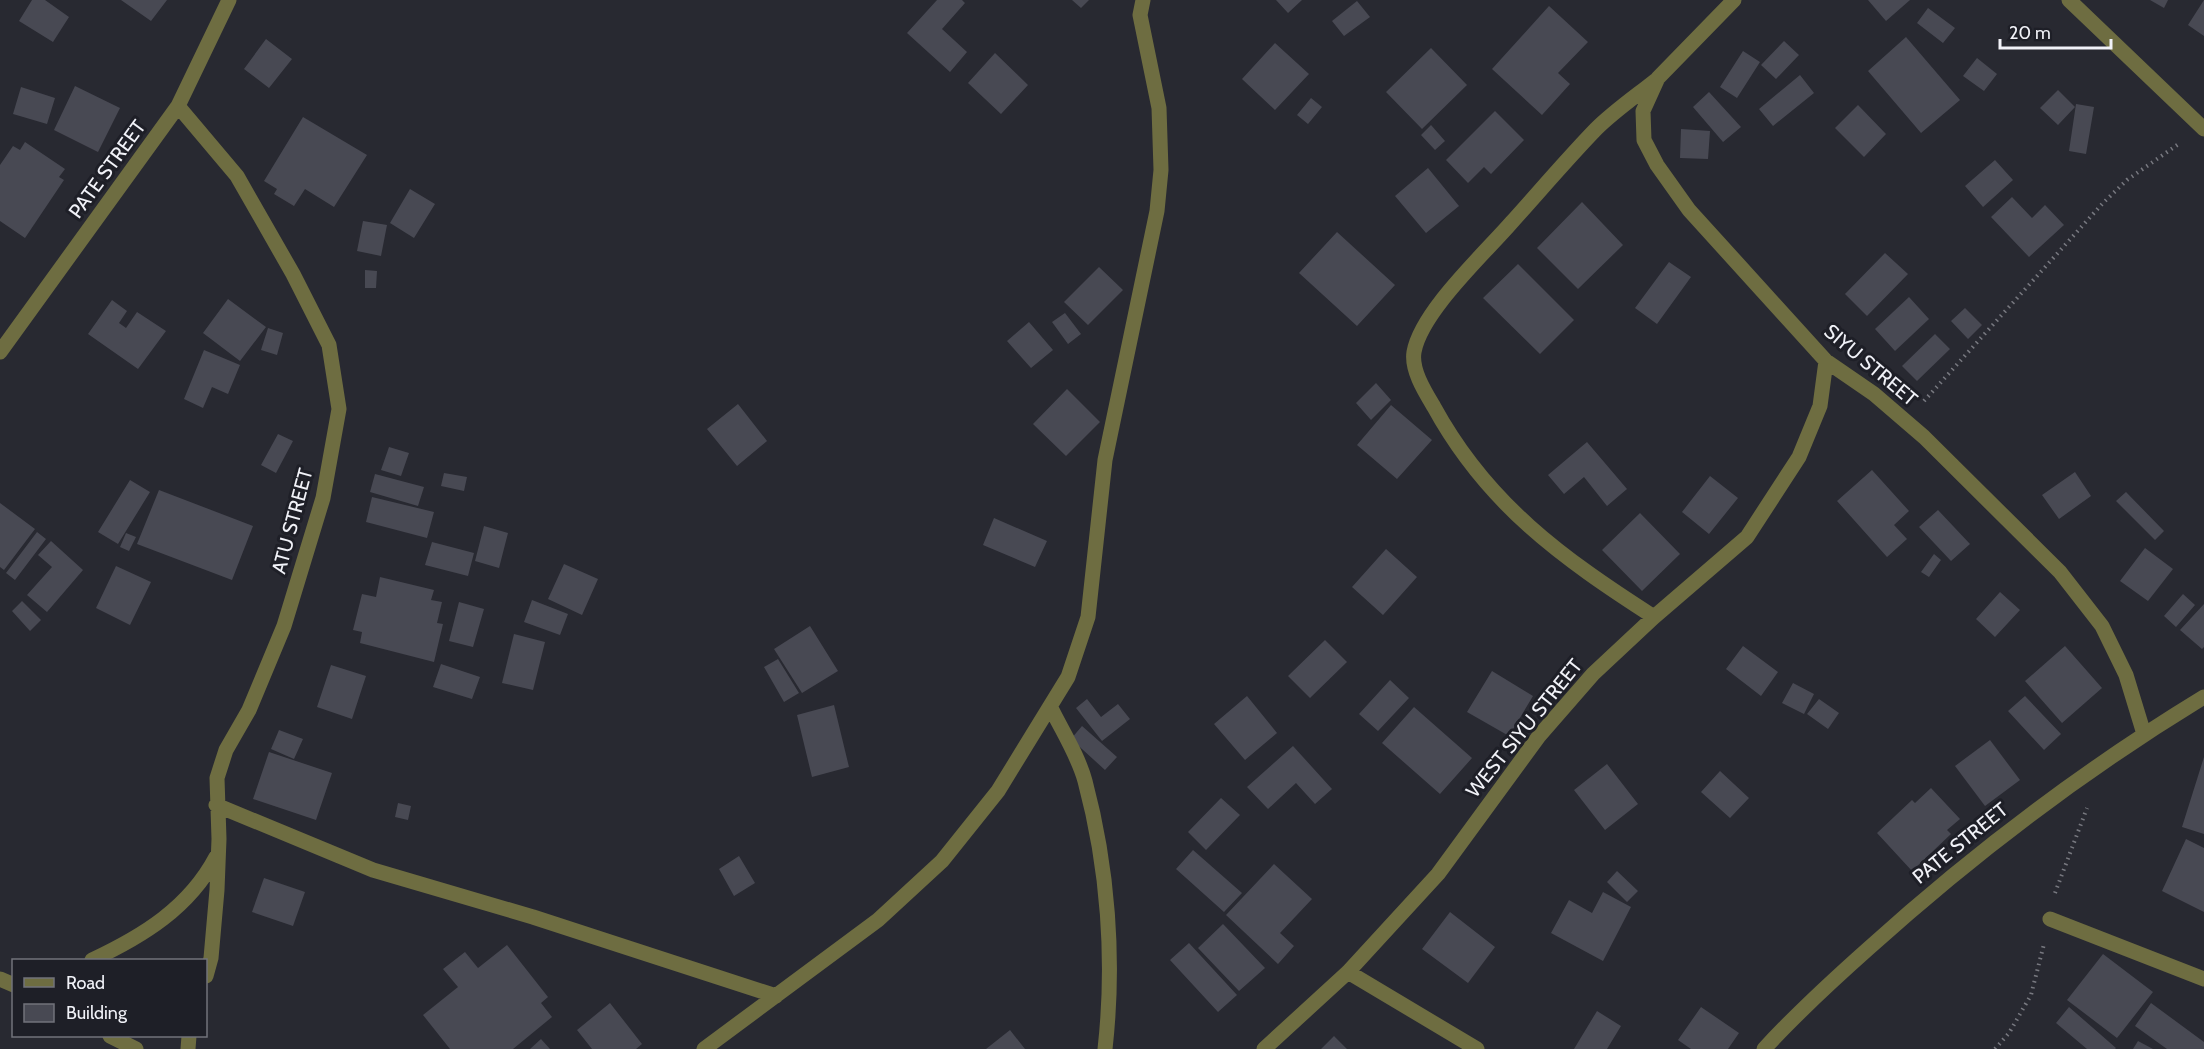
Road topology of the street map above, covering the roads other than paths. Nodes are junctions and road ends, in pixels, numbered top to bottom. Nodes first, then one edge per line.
1 (229, 0) edge
2 (1143, 0) edge
3 (1734, 0) edge
4 (2069, 0) edge
5 (1658, 78) junction
6 (178, 106) junction
7 (2203, 128) edge
8 (0, 352) edge
9 (1826, 361) junction
10 (1654, 616) junction
11 (2204, 697) edge
12 (1050, 705) junction
13 (2144, 734) junction
14 (216, 805) junction
15 (218, 854) junction
16 (2050, 919) dead end
17 (94, 959) edge
18 (207, 972) edge
19 (1348, 972) junction
20 (2204, 979) edge
21 (776, 996) junction
22 (114, 1037) edge
23 (136, 1049) edge
24 (704, 1049) edge
25 (1105, 1049) edge
26 (1264, 1049) edge
27 (1477, 1049) edge
28 (1764, 1049) edge

1 - 6 street, PATE STREET
2 - 12 street
3 - 5 street, SIYU STREET
4 - 7 street
5 - 9 street, SIYU STREET
5 - 10 street
6 - 8 street, PATE STREET
6 - 14 street, ATU STREET
9 - 10 street, WEST SIYU STREET
9 - 13 street, SIYU STREET
10 - 19 street, WEST SIYU STREET
11 - 13 street, PATE STREET
12 - 21 street
12 - 25 street
13 - 28 street, PATE STREET
14 - 15 street, ATU STREET
14 - 21 street
15 - 17 street
15 - 18 street, ATU STREET
16 - 20 street
19 - 26 street, WEST SIYU STREET
19 - 27 street
21 - 24 street
22 - 23 street

